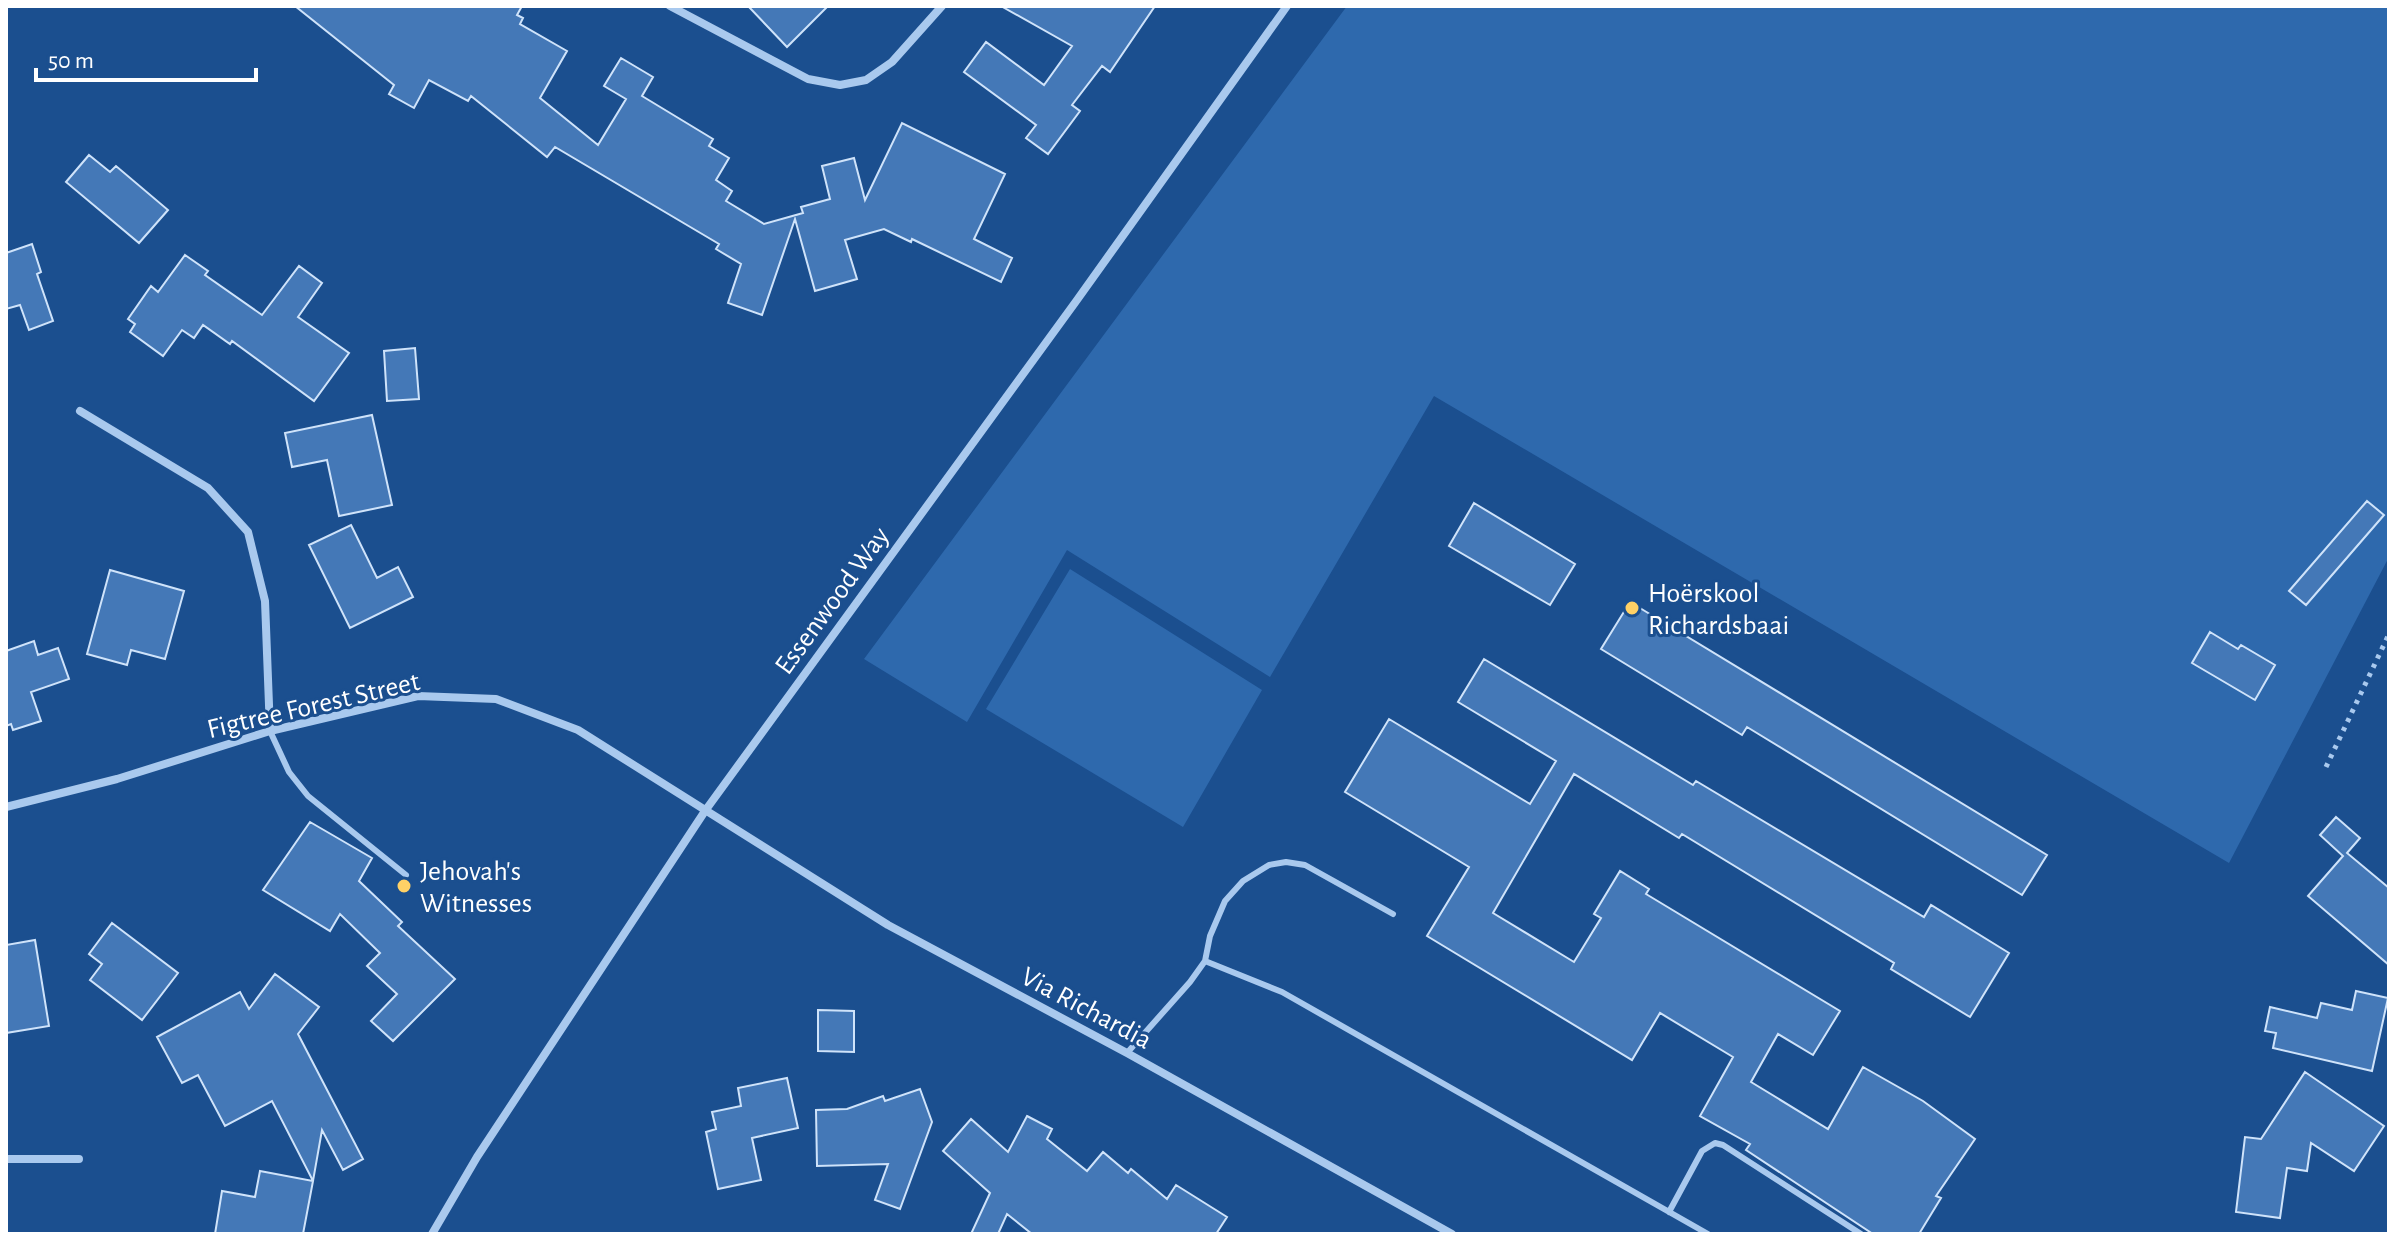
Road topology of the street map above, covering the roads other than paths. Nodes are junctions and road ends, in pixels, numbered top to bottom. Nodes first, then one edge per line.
1 (670, 6) edge
2 (942, 6) edge
3 (1287, 6) edge
4 (80, 411) dead end
5 (270, 731) junction
6 (6, 807) edge
7 (705, 811) junction
8 (406, 875) dead end
9 (1393, 914) dead end
10 (1205, 961) junction
11 (1127, 1053) junction
12 (6, 1159) edge
13 (79, 1159) dead end
14 (1669, 1212) junction
15 (432, 1234) edge
16 (1452, 1234) edge
17 (1708, 1234) edge
18 (1861, 1234) edge

1 - 2 street
3 - 7 street, Essenwood Way
4 - 5 street
5 - 6 street, Figtree Forest Street
5 - 7 street, Figtree Forest Street
5 - 8 lane
7 - 11 street, Via Richardia
7 - 15 street, Essenwood Way
9 - 10 lane
10 - 11 lane
10 - 14 lane
11 - 16 street, Via Richardia
12 - 13 street
14 - 17 lane
14 - 18 lane

